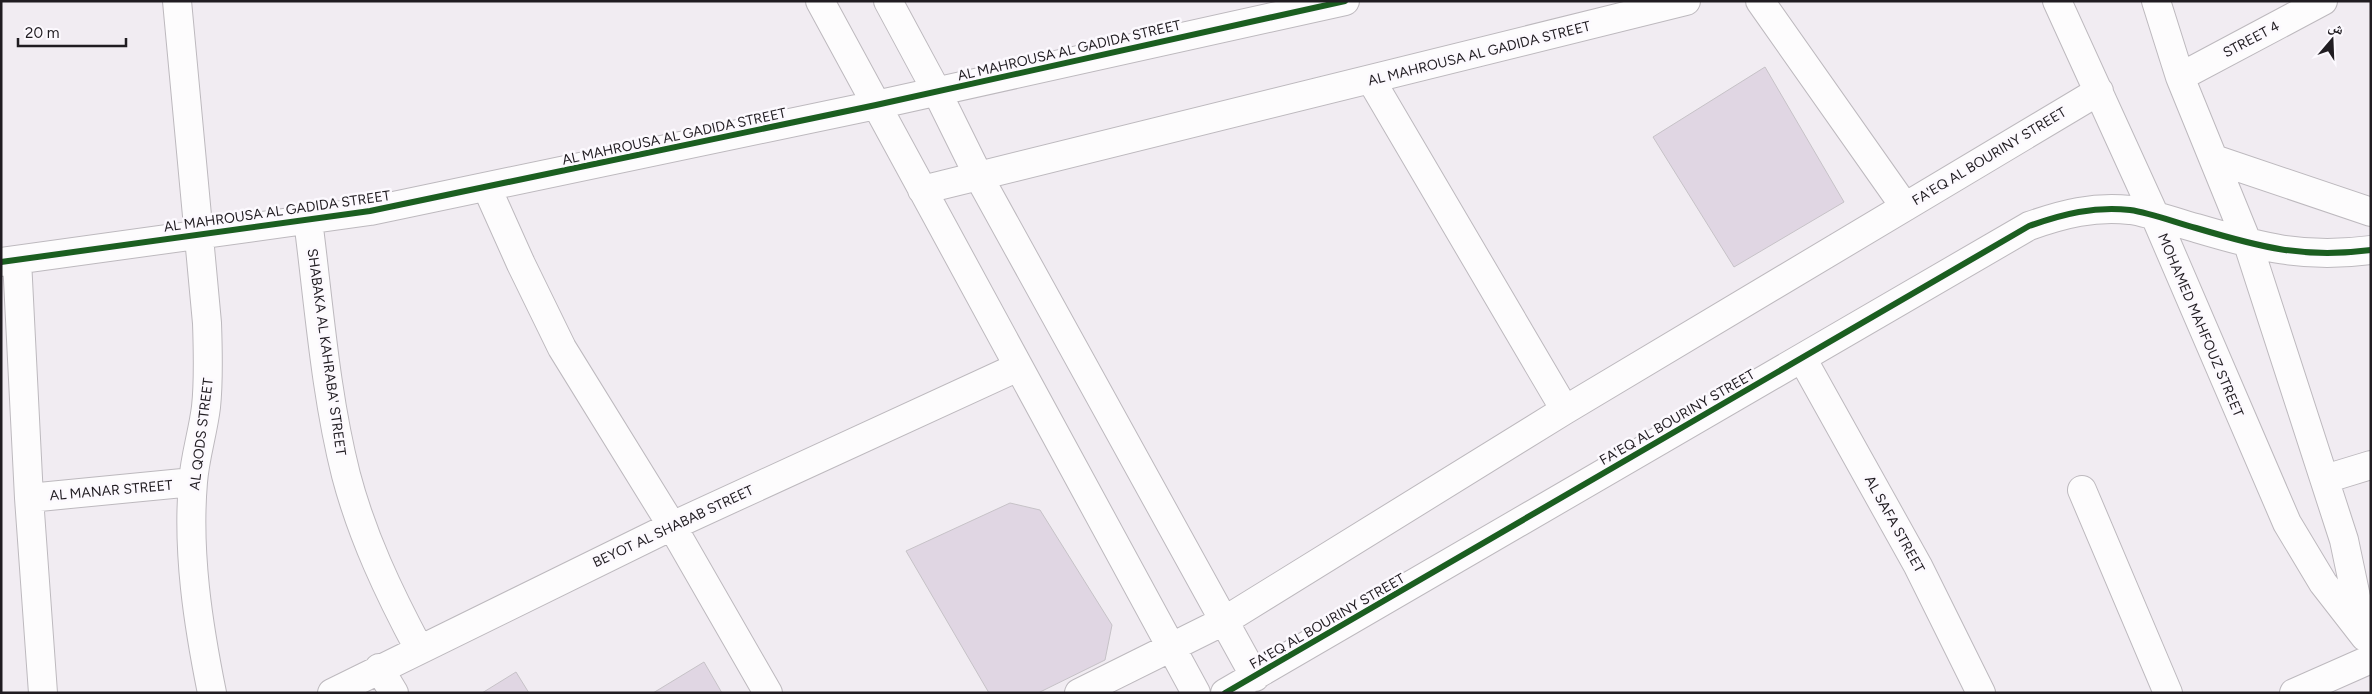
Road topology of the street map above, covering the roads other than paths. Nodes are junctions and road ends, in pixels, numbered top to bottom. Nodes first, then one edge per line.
1 (177, 1) edge
2 (820, 1) edge
3 (888, 1) edge
4 (1345, 1) edge
5 (1686, 1) edge
6 (1760, 1) edge
7 (2057, 1) edge
8 (2156, 1) edge
9 (2323, 1) edge
10 (2180, 77) junction
11 (1371, 80) junction
12 (2098, 91) junction
13 (937, 92) junction
14 (876, 105) junction
15 (2214, 159) junction
16 (979, 176) junction
17 (487, 188) junction
18 (922, 190) junction
19 (1904, 207) junction
20 (2371, 212) edge
21 (2154, 216) junction
22 (308, 220) junction
23 (200, 235) junction
24 (2248, 244) junction
25 (2371, 250) edge
26 (9, 261) edge
27 (1802, 358) junction
28 (1018, 367) junction
29 (1565, 410) junction
30 (2371, 465) edge
31 (2325, 479) junction
32 (193, 482) junction
33 (2082, 490) dead end
34 (29, 498) junction
35 (672, 526) junction
36 (1224, 621) junction
37 (1172, 647) junction
38 (419, 649) junction
39 (2369, 650) edge
40 (379, 668) junction
41 (1255, 677) junction
42 (43, 693) edge
43 (212, 693) edge
44 (332, 693) edge
45 (394, 693) edge
46 (768, 693) edge
47 (1079, 693) edge
48 (1196, 693) edge
49 (1225, 693) edge
50 (1981, 693) edge
51 (2168, 693) edge
52 (2294, 693) edge

1 - 23 street, AL QODS STREET
2 - 14 street
3 - 13 street
4 - 13 street, AL MAHROUSA AL GADIDA STREET
5 - 11 street, AL MAHROUSA AL GADIDA STREET
6 - 19 street
7 - 12 street, MOHAMED MAHFOUZ STREET
8 - 10 street
9 - 10 street, STREET 4
10 - 15 street
11 - 16 street, AL MAHROUSA AL GADIDA STREET
11 - 29 street
12 - 19 street, FA'EQ AL BOURINY STREET
12 - 21 street, MOHAMED MAHFOUZ STREET
13 - 14 street, AL MAHROUSA AL GADIDA STREET
13 - 16 street
14 - 17 street, AL MAHROUSA AL GADIDA STREET
14 - 18 street
15 - 20 street
15 - 24 street
16 - 18 street, AL MAHROUSA AL GADIDA STREET
16 - 36 street
17 - 22 street, AL MAHROUSA AL GADIDA STREET
17 - 35 street
18 - 28 street
19 - 29 street, FA'EQ AL BOURINY STREET
21 - 24 street, FA'EQ AL BOURINY STREET
21 - 27 street, FA'EQ AL BOURINY STREET
21 - 39 street, MOHAMED MAHFOUZ STREET
22 - 23 street, AL MAHROUSA AL GADIDA STREET
22 - 38 street, SHABAKA AL KAHRABA' STREET
23 - 26 street, AL MAHROUSA AL GADIDA STREET
23 - 32 street, AL QODS STREET
24 - 25 street, FA'EQ AL BOURINY STREET
24 - 31 street
26 - 34 street
27 - 41 street, FA'EQ AL BOURINY STREET
27 - 50 street, AL SAFA STREET
28 - 35 street, BEYOT AL SHABAB STREET
28 - 37 street
29 - 36 street, FA'EQ AL BOURINY STREET
30 - 31 street
31 - 39 street
32 - 34 street, AL MANAR STREET
32 - 43 street, AL QODS STREET
33 - 51 street
34 - 42 street
35 - 38 street, BEYOT AL SHABAB STREET
35 - 46 street
36 - 37 street, FA'EQ AL BOURINY STREET
36 - 41 street
37 - 47 street, FA'EQ AL BOURINY STREET
37 - 48 street
38 - 40 street, BEYOT AL SHABAB STREET
39 - 52 street
40 - 44 street, BEYOT AL SHABAB STREET
40 - 45 street
41 - 49 street, FA'EQ AL BOURINY STREET

